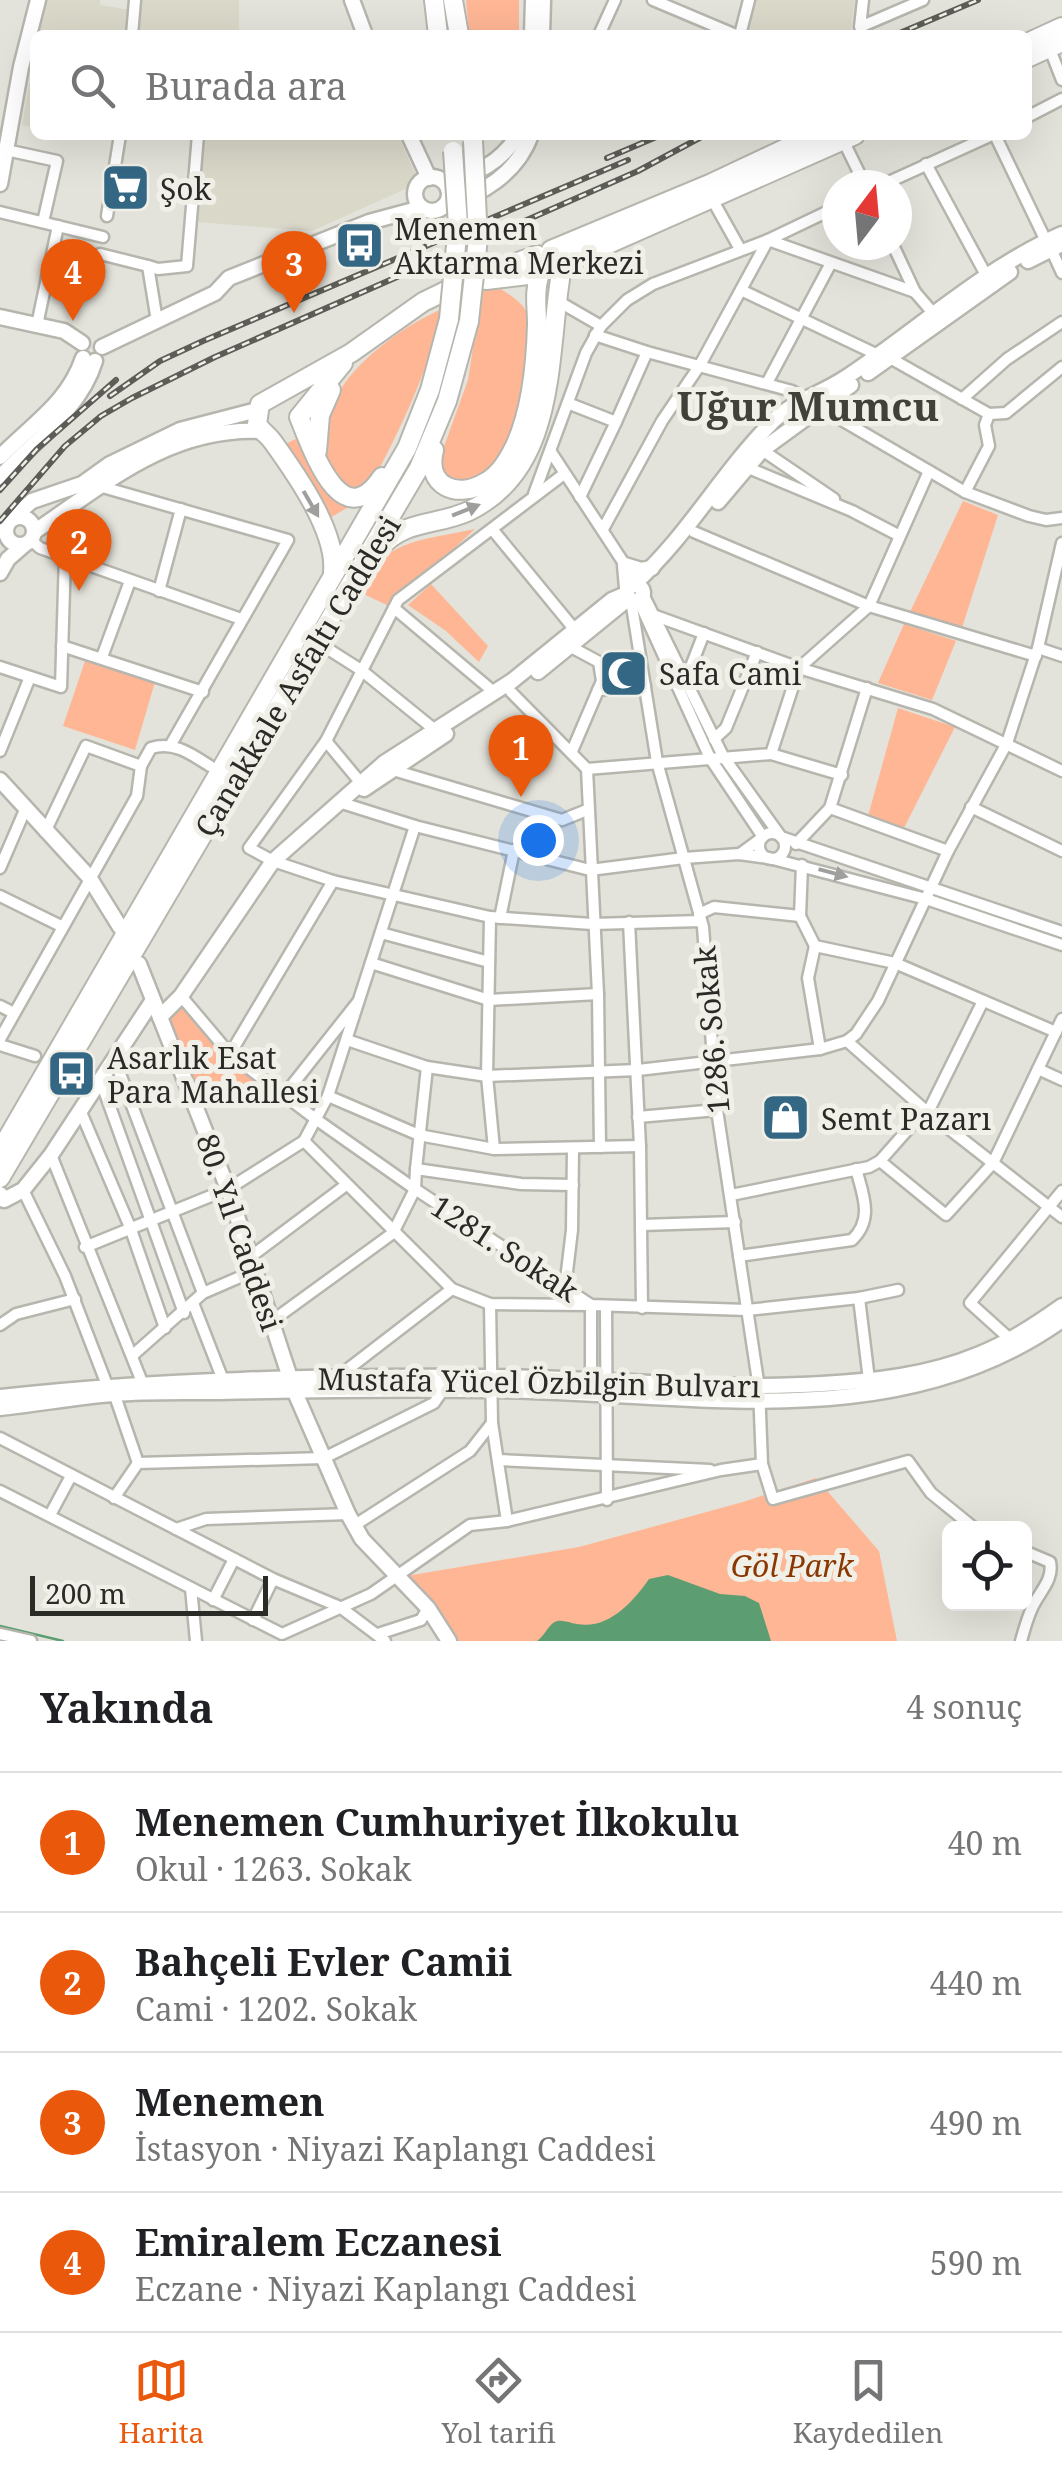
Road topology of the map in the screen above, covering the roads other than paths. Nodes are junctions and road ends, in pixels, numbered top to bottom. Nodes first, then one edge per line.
1 (38, 0) edge
2 (135, 0) edge
3 (352, 0) edge
4 (434, 0) edge
5 (456, 0) edge
6 (532, 0) edge
7 (543, 0) edge
8 (615, 0) edge
9 (653, 0) edge
10 (749, 0) edge
11 (863, 0) edge
12 (923, 0) edge
13 (1062, 27) edge
14 (132, 30) edge
15 (363, 30) edge
16 (437, 30) edge
17 (459, 30) edge
18 (532, 30) edge
19 (542, 30) edge
20 (602, 30) edge
21 (726, 30) edge
22 (740, 30) edge
23 (1032, 41) edge
24 (1057, 50) edge
25 (1032, 57) edge
26 (1062, 80) edge
27 (1062, 99) edge
28 (1032, 114) edge
29 (119, 140) edge
30 (198, 140) edge
31 (412, 140) edge
32 (472, 140) edge
33 (514, 140) edge
34 (528, 140) edge
35 (803, 140) edge
36 (844, 140) edge
37 (850, 140) edge
38 (982, 140) edge
39 (997, 140) edge
40 (452, 143) edge
41 (6, 150) junction
42 (926, 164) junction
43 (860, 170) edge
44 (912, 171) edge
45 (437, 181) junction
46 (0, 184) edge
47 (712, 198) junction
48 (418, 200) junction
49 (444, 206) junction
50 (0, 212) edge
51 (822, 214) edge
52 (107, 216) dead end
53 (43, 222) junction
54 (58, 226) junction
55 (1062, 234) edge
56 (102, 237) dead end
57 (768, 240) junction
58 (1053, 245) edge
59 (740, 249) junction
60 (100, 254) dead end
61 (900, 260) edge
62 (831, 264) junction
63 (148, 266) junction
64 (548, 266) junction
65 (1062, 274) edge
66 (986, 276) junction
67 (500, 280) junction
68 (466, 281) junction
69 (741, 290) junction
70 (914, 292) junction
71 (556, 300) junction
72 (536, 310) junction
73 (933, 313) junction
74 (0, 317) edge
75 (804, 318) junction
76 (157, 321) junction
77 (1062, 322) edge
78 (37, 325) junction
79 (598, 330) junction
80 (464, 342) junction
81 (646, 352) junction
82 (351, 353) junction
83 (90, 354) junction
84 (884, 356) junction
85 (700, 365) junction
86 (1062, 367) edge
87 (767, 383) junction
88 (276, 396) junction
89 (806, 397) junction
90 (962, 399) junction
91 (570, 404) junction
92 (821, 406) junction
93 (257, 410) junction
94 (989, 414) junction
95 (299, 417) junction
96 (419, 418) junction
97 (616, 422) junction
98 (265, 434) junction
99 (762, 450) junction
100 (550, 452) junction
101 (0, 457) edge
102 (318, 462) junction
103 (0, 466) edge
104 (746, 467) junction
105 (929, 471) junction
106 (564, 474) junction
107 (0, 476) edge
108 (96, 482) junction
109 (964, 492) junction
110 (534, 494) junction
111 (580, 497) junction
112 (181, 509) junction
113 (852, 510) junction
114 (1062, 518) edge
115 (6, 525) edge
116 (492, 528) junction
117 (602, 529) junction
118 (694, 532) junction
119 (898, 535) junction
120 (30, 539) junction
121 (1062, 543) edge
122 (65, 556) junction
123 (625, 565) junction
124 (652, 568) junction
125 (0, 573) edge
126 (355, 575) junction
127 (333, 578) junction
128 (130, 581) junction
129 (159, 591) junction
130 (634, 594) junction
131 (869, 606) junction
132 (394, 608) junction
133 (652, 614) junction
134 (241, 619) junction
135 (575, 630) junction
136 (704, 633) junction
137 (62, 646) junction
138 (571, 647) junction
139 (328, 649) dead end
140 (757, 652) junction
141 (1037, 652) junction
142 (1062, 656) edge
143 (102, 657) junction
144 (0, 667) edge
145 (800, 668) junction
146 (360, 670) junction
147 (30, 676) junction
148 (685, 682) junction
149 (645, 686) junction
150 (867, 688) junction
151 (598, 690) junction
152 (203, 692) junction
153 (494, 692) junction
154 (511, 692) junction
155 (435, 730) junction
156 (714, 739) junction
157 (326, 741) junction
158 (1008, 742) junction
159 (170, 746) junction
160 (0, 750) edge
161 (572, 751) junction
162 (771, 754) junction
163 (717, 757) junction
164 (658, 762) junction
165 (141, 766) junction
166 (210, 766) dead end
167 (586, 769) junction
168 (392, 770) junction
169 (1062, 771) edge
170 (842, 775) junction
171 (0, 780) edge
172 (352, 793) junction
173 (972, 807) junction
174 (830, 808) junction
175 (25, 810) junction
176 (588, 810) junction
177 (414, 826) junction
178 (45, 832) junction
179 (763, 837) junction
180 (782, 837) junction
181 (796, 844) junction
182 (514, 850) junction
183 (948, 851) junction
184 (1062, 851) edge
185 (739, 854) junction
186 (684, 858) junction
187 (769, 858) junction
188 (272, 862) junction
189 (802, 865) junction
190 (0, 868) edge
191 (590, 870) junction
192 (89, 877) junction
193 (333, 882) junction
194 (394, 893) junction
195 (928, 894) junction
196 (0, 896) edge
197 (800, 916) junction
198 (495, 917) junction
199 (700, 918) junction
200 (629, 922) junction
201 (592, 924) junction
202 (61, 926) junction
203 (120, 926) dead end
204 (1062, 932) edge
205 (381, 933) junction
206 (1062, 945) edge
207 (815, 946) junction
208 (489, 962) junction
209 (895, 962) junction
210 (372, 963) junction
211 (139, 964) dead end
212 (598, 994) junction
213 (181, 996) junction
214 (360, 998) junction
215 (153, 1000) junction
216 (489, 1000) junction
217 (983, 1001) junction
218 (0, 1006) edge
219 (14, 1014) junction
220 (160, 1017) junction
221 (1062, 1019) edge
222 (1056, 1032) junction
223 (347, 1040) junction
224 (847, 1041) junction
225 (0, 1042) edge
226 (820, 1049) junction
227 (230, 1054) junction
228 (35, 1056) dead end
229 (114, 1058) junction
230 (715, 1062) junction
231 (427, 1068) junction
232 (1038, 1069) junction
233 (638, 1070) junction
234 (598, 1071) junction
235 (487, 1076) junction
236 (100, 1078) junction
237 (1062, 1080) edge
238 (285, 1094) junction
239 (328, 1096) junction
240 (80, 1108) junction
241 (717, 1110) junction
242 (926, 1111) junction
243 (638, 1117) junction
244 (317, 1120) junction
245 (420, 1135) junction
246 (304, 1141) junction
247 (640, 1146) junction
248 (574, 1148) junction
249 (600, 1148) junction
250 (494, 1149) junction
251 (0, 1150) edge
252 (51, 1155) junction
253 (875, 1164) junction
254 (993, 1164) junction
255 (856, 1169) junction
256 (416, 1170) junction
257 (0, 1178) edge
258 (346, 1185) junction
259 (573, 1185) junction
260 (228, 1189) junction
261 (23, 1190) junction
262 (415, 1190) junction
263 (1062, 1192) edge
264 (731, 1195) junction
265 (1, 1200) edge
266 (1048, 1206) junction
267 (172, 1212) junction
268 (1062, 1217) edge
269 (150, 1219) junction
270 (735, 1222) junction
271 (642, 1225) junction
272 (130, 1227) junction
273 (394, 1233) junction
274 (85, 1247) junction
275 (739, 1256) junction
276 (252, 1264) junction
277 (565, 1288) junction
278 (452, 1289) junction
279 (898, 1290) dead end
280 (203, 1294) junction
281 (859, 1298) junction
282 (75, 1300) junction
283 (193, 1303) junction
284 (490, 1304) junction
285 (591, 1305) junction
286 (606, 1306) junction
287 (1062, 1306) edge
288 (642, 1308) junction
289 (746, 1310) junction
290 (184, 1313) junction
291 (1062, 1320) edge
292 (272, 1321) junction
293 (0, 1325) edge
294 (164, 1328) junction
295 (1010, 1340) junction
296 (132, 1355) junction
297 (339, 1376) junction
298 (222, 1380) junction
299 (869, 1380) junction
300 (142, 1382) junction
301 (490, 1383) junction
302 (293, 1384) junction
303 (601, 1386) junction
304 (111, 1388) junction
305 (443, 1390) junction
306 (760, 1395) junction
307 (0, 1397) edge
308 (0, 1408) edge
309 (492, 1423) junction
310 (494, 1435) junction
311 (0, 1438) edge
312 (470, 1451) junction
313 (324, 1458) junction
314 (499, 1460) junction
315 (138, 1463) junction
316 (605, 1463) junction
317 (762, 1464) junction
318 (721, 1470) junction
319 (71, 1476) junction
320 (0, 1490) edge
321 (114, 1498) junction
322 (607, 1500) junction
323 (50, 1515) junction
324 (352, 1519) junction
325 (507, 1521) junction
326 (965, 1521) edge
327 (176, 1529) junction
328 (1032, 1554) edge
329 (234, 1560) junction
330 (399, 1577) junction
331 (273, 1579) junction
332 (191, 1588) junction
333 (213, 1600) junction
334 (340, 1607) junction
335 (428, 1608) junction
336 (253, 1620) junction
337 (0, 1634) edge
338 (382, 1637) edge
339 (31, 1641) edge
340 (196, 1641) edge
341 (449, 1641) edge
342 (1020, 1641) edge

1 - 41 street
2 - 14 street
3 - 15 street
4 - 16 highway
5 - 17 highway
6 - 18 street
7 - 19 street
8 - 20 street
9 - 21 street
10 - 22 street
11 - 12 street
13 - 23 highway
24 - 25 highway
24 - 26 street
27 - 28 street
29 - 52 street
30 - 63 street
31 - 45 street
32 - 80 highway, Çanakkale Asfaltı Caddesi, bridge
33 - 45 street
34 - 49 street
35 - 64 highway
36 - 47 highway
37 - 43 street
38 - 42 street
39 - 58 street
40 - 96 highway, Çanakkale Asfaltı Caddesi, bridge
41 - 46 street
41 - 53 street
42 - 44 street
42 - 66 street
45 - 48 street
45 - 49 street
47 - 59 street
47 - 64 highway
48 - 49 street
48 - 76 street
50 - 53 street
51 - 57 street
53 - 54 street
54 - 56 street
54 - 78 street
55 - 58 street
57 - 59 street
57 - 62 street
57 - 69 street
58 - 65 street
58 - 66 street
58 - 84 street
59 - 79 street
60 - 63 street
61 - 70 street
62 - 70 street
62 - 75 street
63 - 76 street
64 - 67 highway
64 - 68 highway
64 - 71 highway
64 - 72 highway
66 - 73 street
67 - 68 highway
67 - 72 highway
68 - 82 highway
69 - 75 street
69 - 85 street
70 - 73 street
71 - 79 street
126 -> 71 highway
72 - 80 highway
73 - 84 street
74 - 78 street
75 - 84 street
75 - 87 street
76 - 83 street
77 - 90 street
78 - 83 street
79 - 81 street
79 - 91 street
80 - 126 highway, Çanakkale Asfaltı Caddesi
81 - 85 street
81 - 97 street
82 - 88 highway
82 - 95 highway
82 - 102 highway
83 - 101 street
83 - 103 street
83 - 107 street
84 - 89 street
84 - 90 street
84 - 92 street
85 - 87 street
85 - 117 street
86 - 94 street
87 - 89 street
88 - 93 highway
88 - 95 highway
89 - 92 street
89 - 124 street
90 - 94 street
91 - 97 street
91 - 100 street
92 - 99 street
92 - 105 street
93 - 98 highway
93 - 108 street
94 - 109 street
95 - 98 highway
95 - 102 highway
96 - 102 highway
96 - 127 highway, Çanakkale Asfaltı Caddesi
97 - 111 street
98 - 108 street
98 -> 127 highway
99 - 104 street
99 - 113 street
100 - 106 street
100 - 110 street
104 - 113 street
104 - 118 street
105 - 109 street
105 - 119 street
106 - 110 street
106 - 111 street
108 - 112 street
108 - 115 street
108 - 120 street
109 - 114 street
110 - 116 street
111 - 117 street
112 - 129 street
112 - 134 street
113 - 119 street
115 - 120 street
115 - 120 street
116 - 132 street
116 - 135 street
117 - 123 street
118 - 130 street
118 - 131 street
119 - 131 street
120 - 122 street
120 - 125 street
121 - 141 street
122 - 128 street
122 - 137 street
123 - 124 street
123 - 130 street
124 - 130 street
126 - 257 highway, Çanakkale Asfaltı Caddesi
127 - 251 highway, Çanakkale Asfaltı Caddesi
128 - 129 street
128 - 143 street
129 - 134 street
130 - 133 street
130 - 135 street
130 - 138 street
130 - 149 street, 1286. Sokak
130 - 163 street
131 - 141 street
131 - 145 street
132 - 146 street
132 - 153 street
133 - 136 street
133 - 148 street
134 - 152 street
135 - 153 street
136 - 140 street
136 - 148 street
137 - 143 street
137 - 147 street
138 - 151 street
138 - 154 street
139 - 146 street
140 - 145 street
140 - 156 street
141 - 142 street
141 - 158 street
143 - 152 street
144 - 147 street
145 - 150 street
145 - 162 street
146 - 155 street
146 - 157 street
147 - 160 street
148 - 156 street
149 - 151 street
149 - 164 street, 1286. Sokak
150 - 158 street
150 - 170 street
151 - 161 street
152 - 159 street
153 - 155 street
154 - 161 street
154 - 168 street
155 - 172 street
156 - 163 street
157 - 172 street
157 - 188 street
158 - 169 street
158 - 173 street
159 - 165 street
159 - 166 street
161 - 167 street
162 - 163 street
162 - 170 street
163 - 164 street
163 - 179 street
163 - 180 street
164 - 167 street
164 - 186 street, 1286. Sokak
165 - 178 street
165 - 192 street
167 - 176 street
168 - 172 street
168 - 176 street
170 - 174 street
171 - 175 street
172 - 177 street
172 - 188 street
173 - 183 street
173 - 184 street
174 - 181 street
174 - 183 street
175 - 178 street
175 - 190 street
176 - 191 street
177 - 182 street
177 - 194 street
178 - 192 street
179 - 180 street
179 - 185 street
179 - 187 street
180 - 181 street
180 - 187 street
181 - 195 street
182 - 191 street
182 - 198 street
183 - 195 street
185 - 186 street
185 - 187 street
186 - 191 street
186 - 199 street, 1286. Sokak
187 - 189 street
188 - 193 street
188 - 213 street
189 -> 195 street
189 - 197 street
191 - 201 street
192 - 202 street
192 - 203 street
193 - 194 street
193 - 227 street
194 - 198 street
194 - 205 street
195 - 204 street
195 - 206 street
195 - 209 street
196 - 202 street
197 - 199 street
197 - 207 street
198 - 201 street
198 - 208 street
199 - 200 street
199 - 230 street, 1286. Sokak
200 - 201 street
200 - 233 street
201 - 212 street
202 - 219 street
205 - 208 street
205 - 210 street
207 - 209 street
207 - 226 street
208 - 216 street
209 - 217 street
209 - 224 street
210 - 214 street
210 - 216 street
211 - 215 street, 80. Yıl Caddesi
212 - 216 street
212 - 234 street
213 - 220 street
213 - 227 street, 1281. Sokak
214 - 223 street
214 - 238 street
215 - 220 street, 80. Yıl Caddesi
215 - 229 street
216 - 235 street
217 - 222 street
217 - 242 street
218 - 219 street
219 - 225 street
220 - 260 street, 80. Yıl Caddesi
221 - 222 street
222 - 232 street
223 - 231 street
223 - 239 street
224 - 226 street
224 - 242 street
225 - 228 street
226 - 230 street
227 - 238 street, 1281. Sokak
229 - 236 street
229 - 267 street
230 - 233 street
230 - 241 street, 1286. Sokak
231 - 235 street
231 - 245 street
232 - 237 street
232 - 254 street
233 - 234 street
233 - 243 street
234 - 235 street
234 - 249 street
235 - 250 street
236 - 240 street
236 - 269 street
238 - 244 street, 1281. Sokak
239 - 244 street
239 - 245 street
240 - 252 street
240 - 272 street
241 - 243 street
241 - 264 street, 1286. Sokak
242 - 253 street
242 - 254 street
243 - 247 street
244 - 246 street
244 - 262 street, 1281. Sokak
245 - 250 street
245 - 256 street
246 - 258 street
246 - 260 street
247 - 249 street
247 - 271 street
248 - 249 street
248 - 250 street
248 - 259 street
252 - 261 street
252 - 274 street
253 - 254 street
253 - 255 street
254 - 266 street
255 - 264 street
255 - 275 street
256 - 259 street
256 - 262 street
258 - 273 street
258 - 276 street
259 - 277 street
260 - 267 street
260 - 276 street, 80. Yıl Caddesi
261 - 265 street
261 - 282 street
262 - 273 street
262 - 277 street, 1281. Sokak
263 - 266 street
264 - 270 street, 1286. Sokak
266 - 268 street
266 - 295 street
267 - 269 street
267 - 280 street
269 - 272 street
269 - 290 street
270 - 271 street
270 - 275 street, 1286. Sokak
271 - 288 street
272 - 274 street
272 - 294 street
273 - 278 street
273 - 292 street
274 - 296 street
275 - 289 street, 1286. Sokak
276 - 280 street
276 - 292 street, 80. Yıl Caddesi
277 - 285 street, 1281. Sokak
278 - 284 street
278 - 297 street
279 - 281 street, 1281. Sokak
280 - 283 street
281 - 289 street, 1281. Sokak
281 - 299 street
282 - 293 street
282 - 304 street
283 - 290 street
283 - 298 street
284 - 285 street
284 - 301 street
285 - 286 street, 1281. Sokak
285 - 303 street
286 - 288 street, 1281. Sokak
286 - 303 street
287 - 295 street, Mustafa Yücel Özbilgin Bulvarı
288 - 289 street, 1281. Sokak
289 - 306 street, 1286. Sokak
290 - 294 street
291 - 306 street, Mustafa Yücel Özbilgin Bulvarı
292 - 302 street, 80. Yıl Caddesi
294 - 296 street
295 - 299 street, Mustafa Yücel Özbilgin Bulvarı
296 - 300 street
297 - 301 street, Mustafa Yücel Özbilgin Bulvarı
297 - 302 street, Mustafa Yücel Özbilgin Bulvarı
298 - 300 street, Mustafa Yücel Özbilgin Bulvarı
298 - 302 street, Mustafa Yücel Özbilgin Bulvarı
299 - 306 street, Mustafa Yücel Özbilgin Bulvarı
300 - 304 street, Mustafa Yücel Özbilgin Bulvarı
301 - 303 street, Mustafa Yücel Özbilgin Bulvarı
301 - 305 street, Mustafa Yücel Özbilgin Bulvarı
301 - 309 street
302 - 304 street, Mustafa Yücel Özbilgin Bulvarı
302 - 305 street, Mustafa Yücel Özbilgin Bulvarı
302 - 313 street, 80. Yıl Caddesi
303 - 306 street, Mustafa Yücel Özbilgin Bulvarı
303 - 316 street
304 - 307 street, Mustafa Yücel Özbilgin Bulvarı
304 - 308 street, Mustafa Yücel Özbilgin Bulvarı
304 - 315 street
305 - 313 street
306 - 317 street, 1286. Sokak
309 - 310 street
309 - 312 street
310 - 312 street
310 - 314 street
311 - 319 street
312 - 324 street
313 - 315 street
313 - 324 street, 80. Yıl Caddesi
314 - 316 street
314 - 325 street
315 - 321 street
316 - 318 street
316 - 322 street
317 - 318 street
317 - 326 street
318 - 322 street
319 - 321 street
319 - 323 street
320 - 323 street
321 - 327 street
322 - 325 street
323 - 332 street
324 - 327 street
324 - 330 street, 80. Yıl Caddesi
325 - 330 street
327 - 329 street
328 - 342 street
329 - 331 street
329 - 333 street
330 - 334 street
330 - 335 street, 80. Yıl Caddesi
331 - 334 street
331 - 336 street
332 - 333 street
332 - 340 street
333 - 336 street
334 - 336 street
334 - 338 street
335 - 338 street
335 - 341 street, 80. Yıl Caddesi
337 - 339 street

